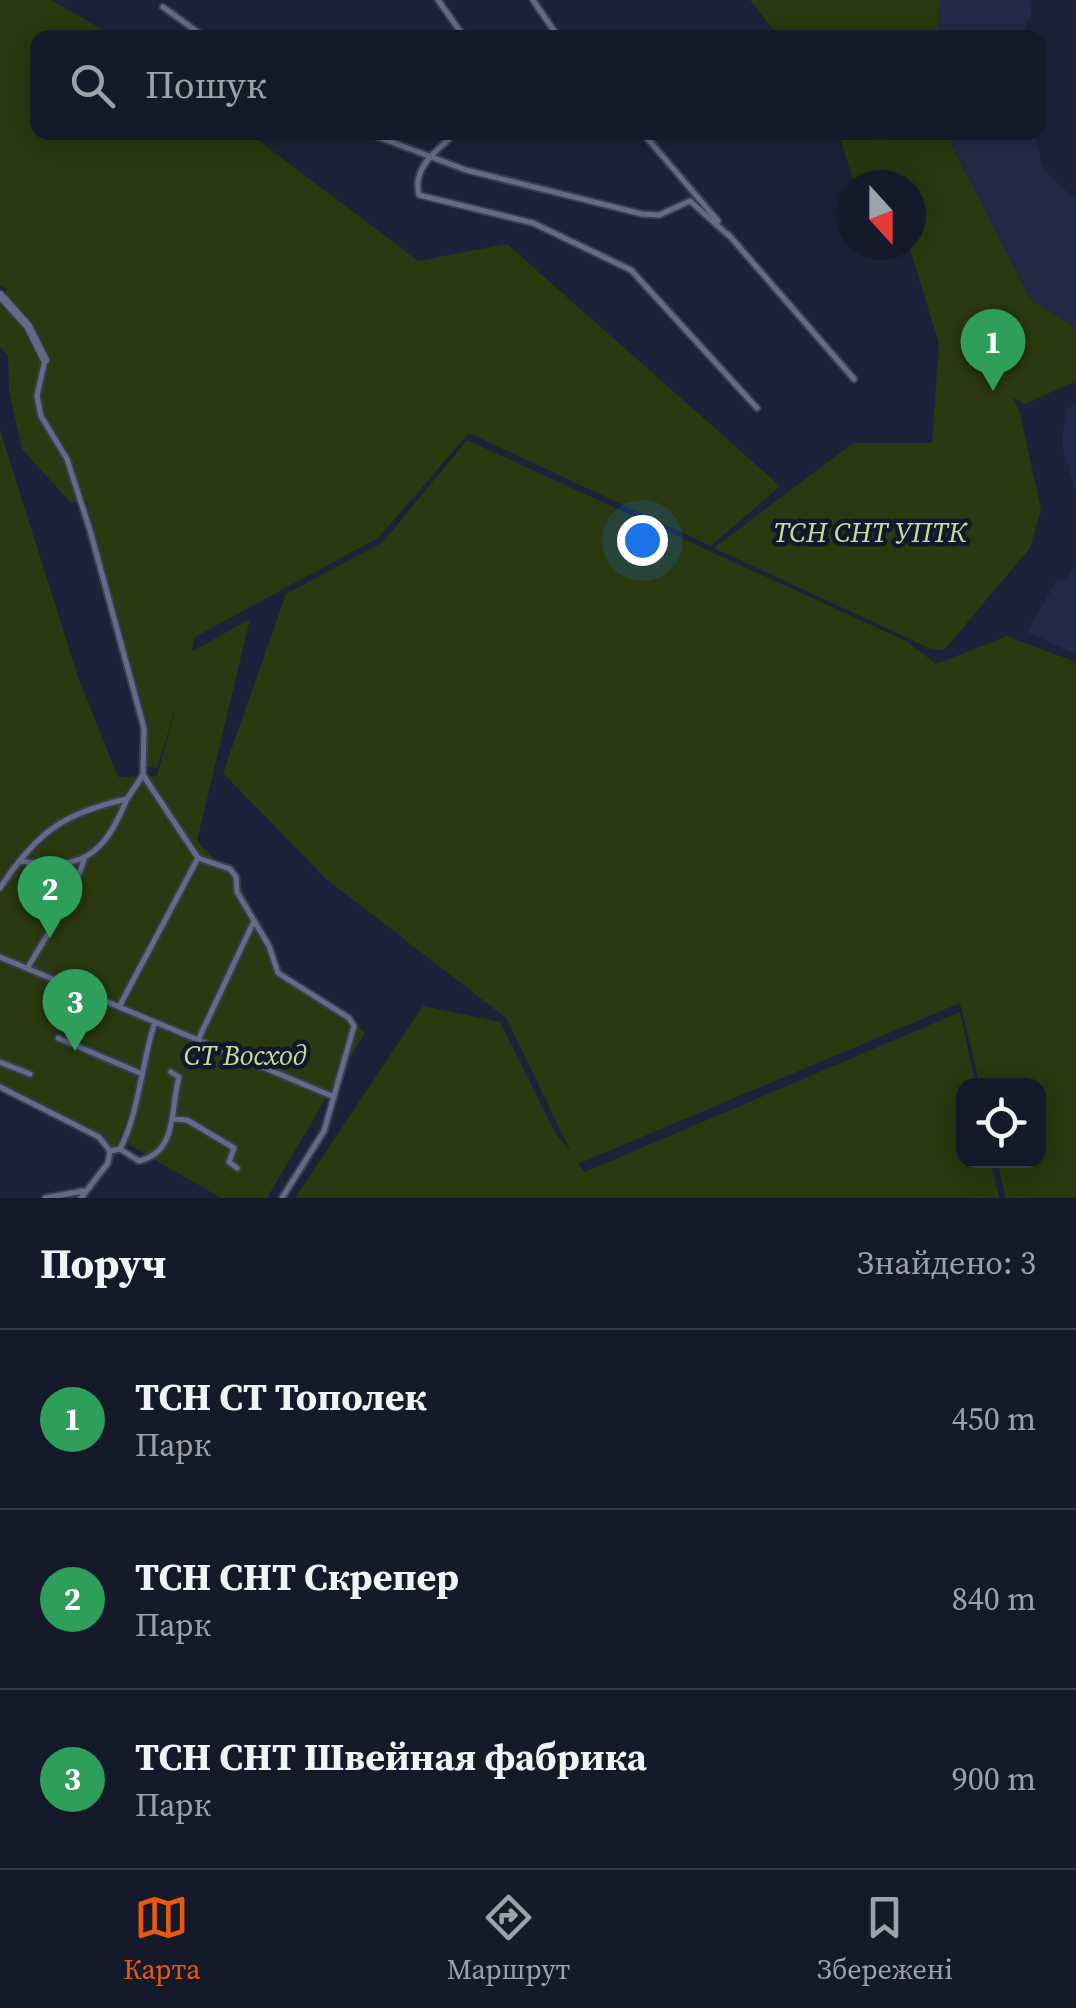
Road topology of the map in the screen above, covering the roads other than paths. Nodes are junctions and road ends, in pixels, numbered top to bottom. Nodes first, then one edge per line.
1 (438, 0) edge
2 (533, 0) edge
3 (163, 6) dead end
4 (195, 30) edge
5 (459, 30) edge
6 (554, 30) edge
7 (385, 140) edge
8 (449, 140) edge
9 (649, 140) edge
10 (429, 159) junction
11 (728, 235) junction
12 (0, 295) edge
13 (45, 360) joint
14 (854, 379) dead end
15 (757, 408) dead end
16 (143, 775) junction
17 (127, 800) junction
18 (198, 858) junction
19 (18, 860) junction
20 (84, 860) junction
21 (0, 888) edge
22 (253, 923) junction
23 (0, 958) edge
24 (28, 968) junction
25 (119, 1008) junction
26 (155, 1022) junction
27 (58, 1038) dead end
28 (199, 1038) junction
29 (0, 1062) edge
30 (171, 1072) dead end
31 (140, 1073) junction
32 (30, 1074) dead end
33 (0, 1087) edge
34 (334, 1098) junction
35 (174, 1119) junction
36 (120, 1149) junction
37 (110, 1151) junction
38 (237, 1168) dead end
39 (82, 1195) edge
40 (44, 1198) edge
41 (282, 1198) edge

1 - 5 street
2 - 6 street
3 - 4 street
7 - 10 street
8 - 10 street
9 - 11 street
10 - 11 street
10 - 15 street
11 - 14 street
12 - 13 street
13 - 16 street
16 - 17 street
16 - 18 street
17 - 19 street
17 - 20 street
18 - 22 street
18 - 25 street
19 - 20 street
19 - 21 street
20 - 24 street
22 - 28 street
22 - 34 street
23 - 24 street
24 - 25 street
25 - 26 street
26 - 28 street
26 - 31 street
27 - 31 street
28 - 34 street
29 - 32 street
30 - 35 street
31 - 36 street
33 - 37 street
34 - 41 street
35 - 36 street
35 - 38 street
36 - 37 street
37 - 39 street
39 - 40 street

